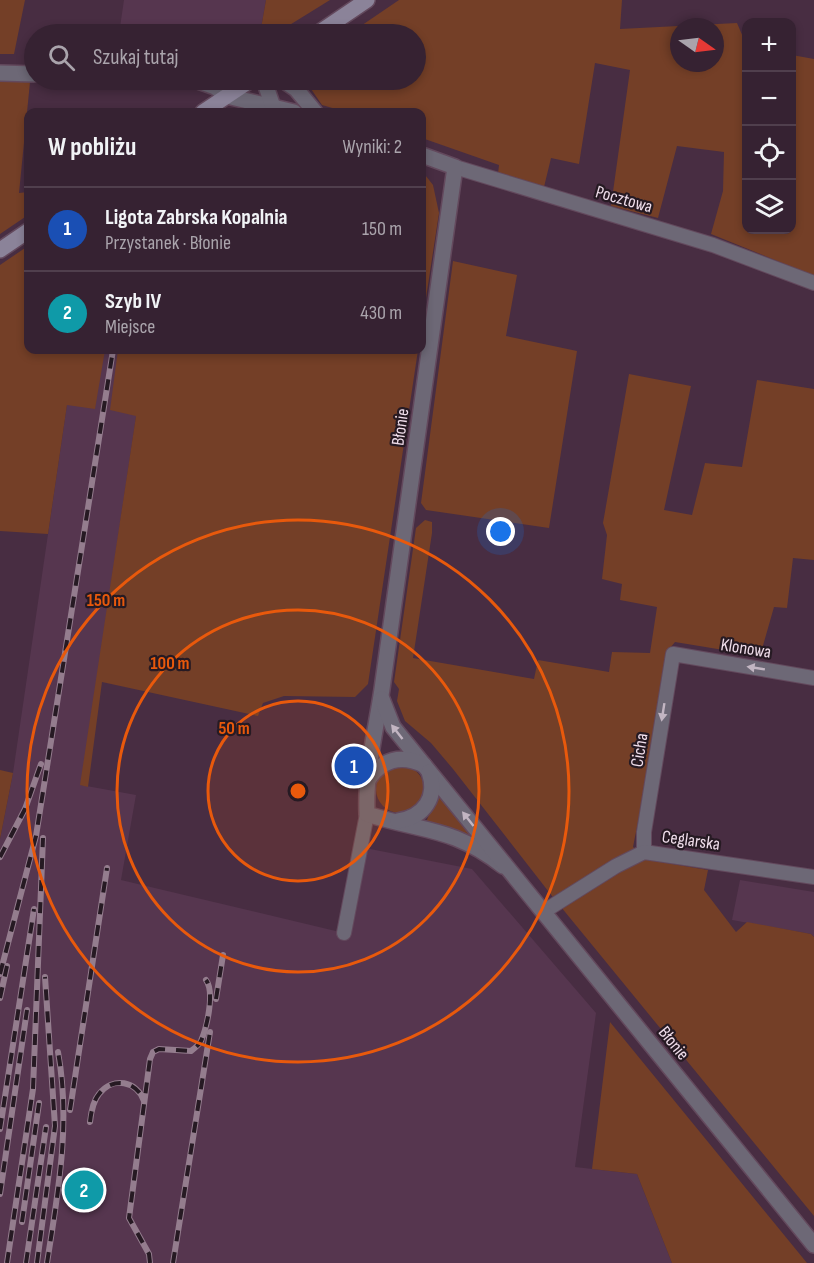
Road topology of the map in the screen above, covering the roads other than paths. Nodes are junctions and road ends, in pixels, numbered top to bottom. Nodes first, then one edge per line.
1 (367, 0) edge
2 (332, 24) edge
3 (0, 73) edge
4 (24, 74) edge
5 (219, 90) edge
6 (236, 90) edge
7 (267, 90) edge
8 (300, 90) edge
9 (227, 96) junction
10 (273, 107) junction
11 (209, 108) edge
12 (277, 108) edge
13 (312, 108) edge
14 (426, 156) edge
15 (455, 166) junction
16 (24, 234) edge
17 (0, 250) edge
18 (814, 283) edge
19 (673, 654) joint
20 (814, 678) edge
21 (381, 693) junction
22 (426, 767) junction
23 (368, 780) junction
24 (367, 814) junction
25 (397, 821) junction
26 (644, 852) junction
27 (504, 866) junction
28 (814, 876) edge
29 (543, 912) junction
30 (344, 933) dead end
31 (814, 1245) edge

1 - 2 main road
3 - 4 street
5 - 9 street
6 - 9 main road
7 - 10 street
8 - 13 street
9 - 10 street
9 - 11 main road
10 - 12 street
14 - 15 street, Pocztowa
15 - 18 street, Pocztowa
15 - 21 street, Błonie
16 - 17 main road
20 -> 19 street, Klonowa
19 -> 26 street, Cicha
22 -> 21 street, Błonie
21 - 23 street, Błonie
22 - 23 street
22 - 25 street
27 -> 22 street, Błonie
23 - 24 street, Błonie
24 - 25 street, Błonie
24 - 30 street, Błonie
25 - 27 street, Błonie
26 - 28 street, Ceglarska
26 - 29 street, Ceglarska
27 - 29 street, Błonie
29 - 31 street, Błonie

